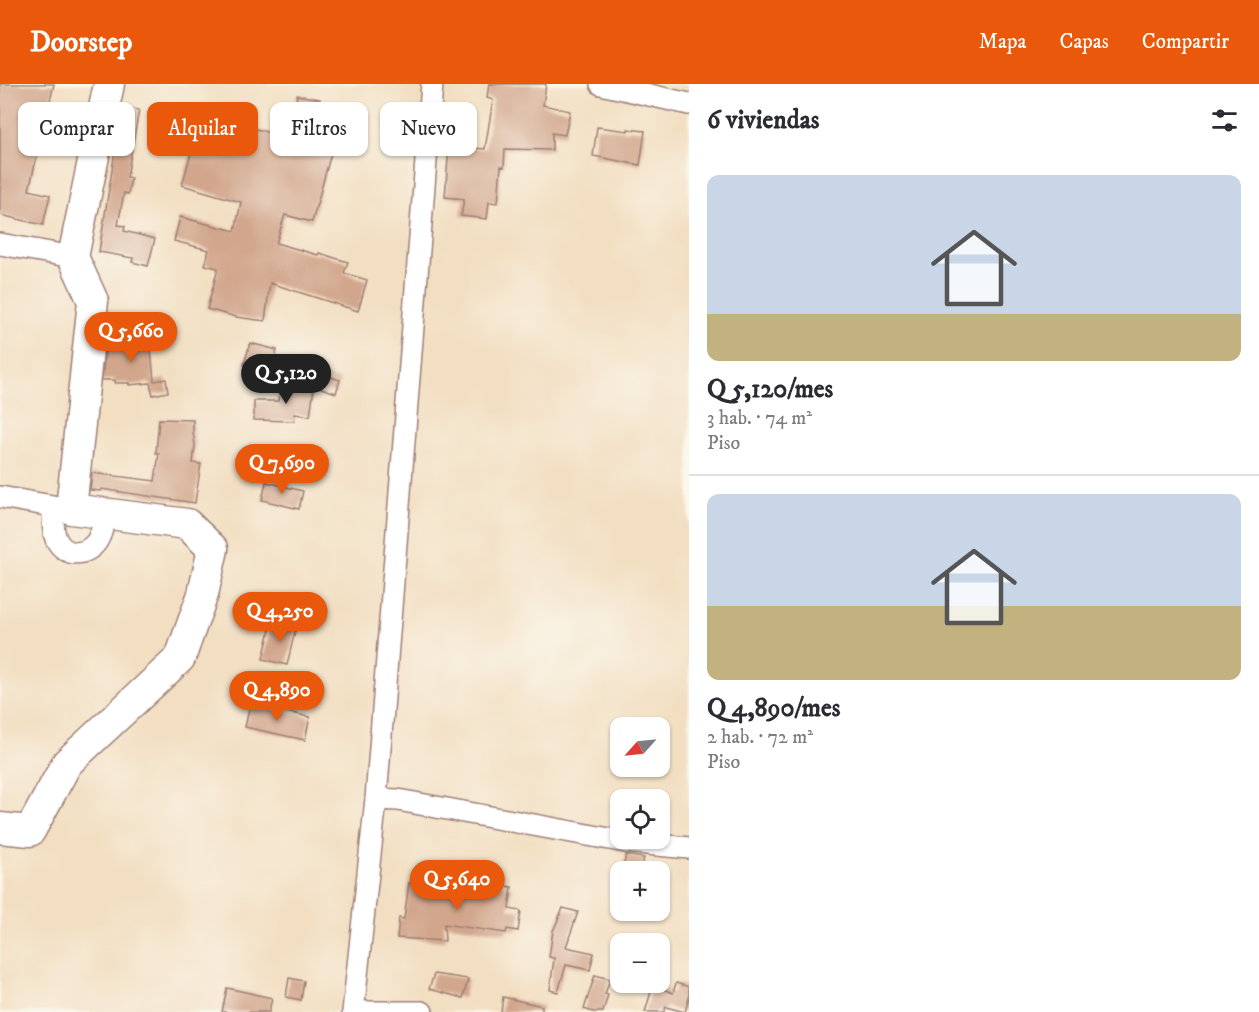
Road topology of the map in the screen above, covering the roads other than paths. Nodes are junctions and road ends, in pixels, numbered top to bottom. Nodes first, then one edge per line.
1 (109, 84) edge
2 (432, 84) edge
3 (601, 84) edge
4 (689, 104) edge
5 (0, 244) edge
6 (73, 257) junction
7 (0, 497) edge
8 (62, 507) junction
9 (106, 514) junction
10 (376, 799) junction
11 (0, 828) edge
12 (689, 848) edge
13 (422, 1012) edge

1 - 6 street
2 - 10 street
3 - 4 street
5 - 6 street
6 - 8 street
7 - 8 street
8 - 9 street
8 - 9 street
9 - 11 street
10 - 12 street
10 - 13 street

